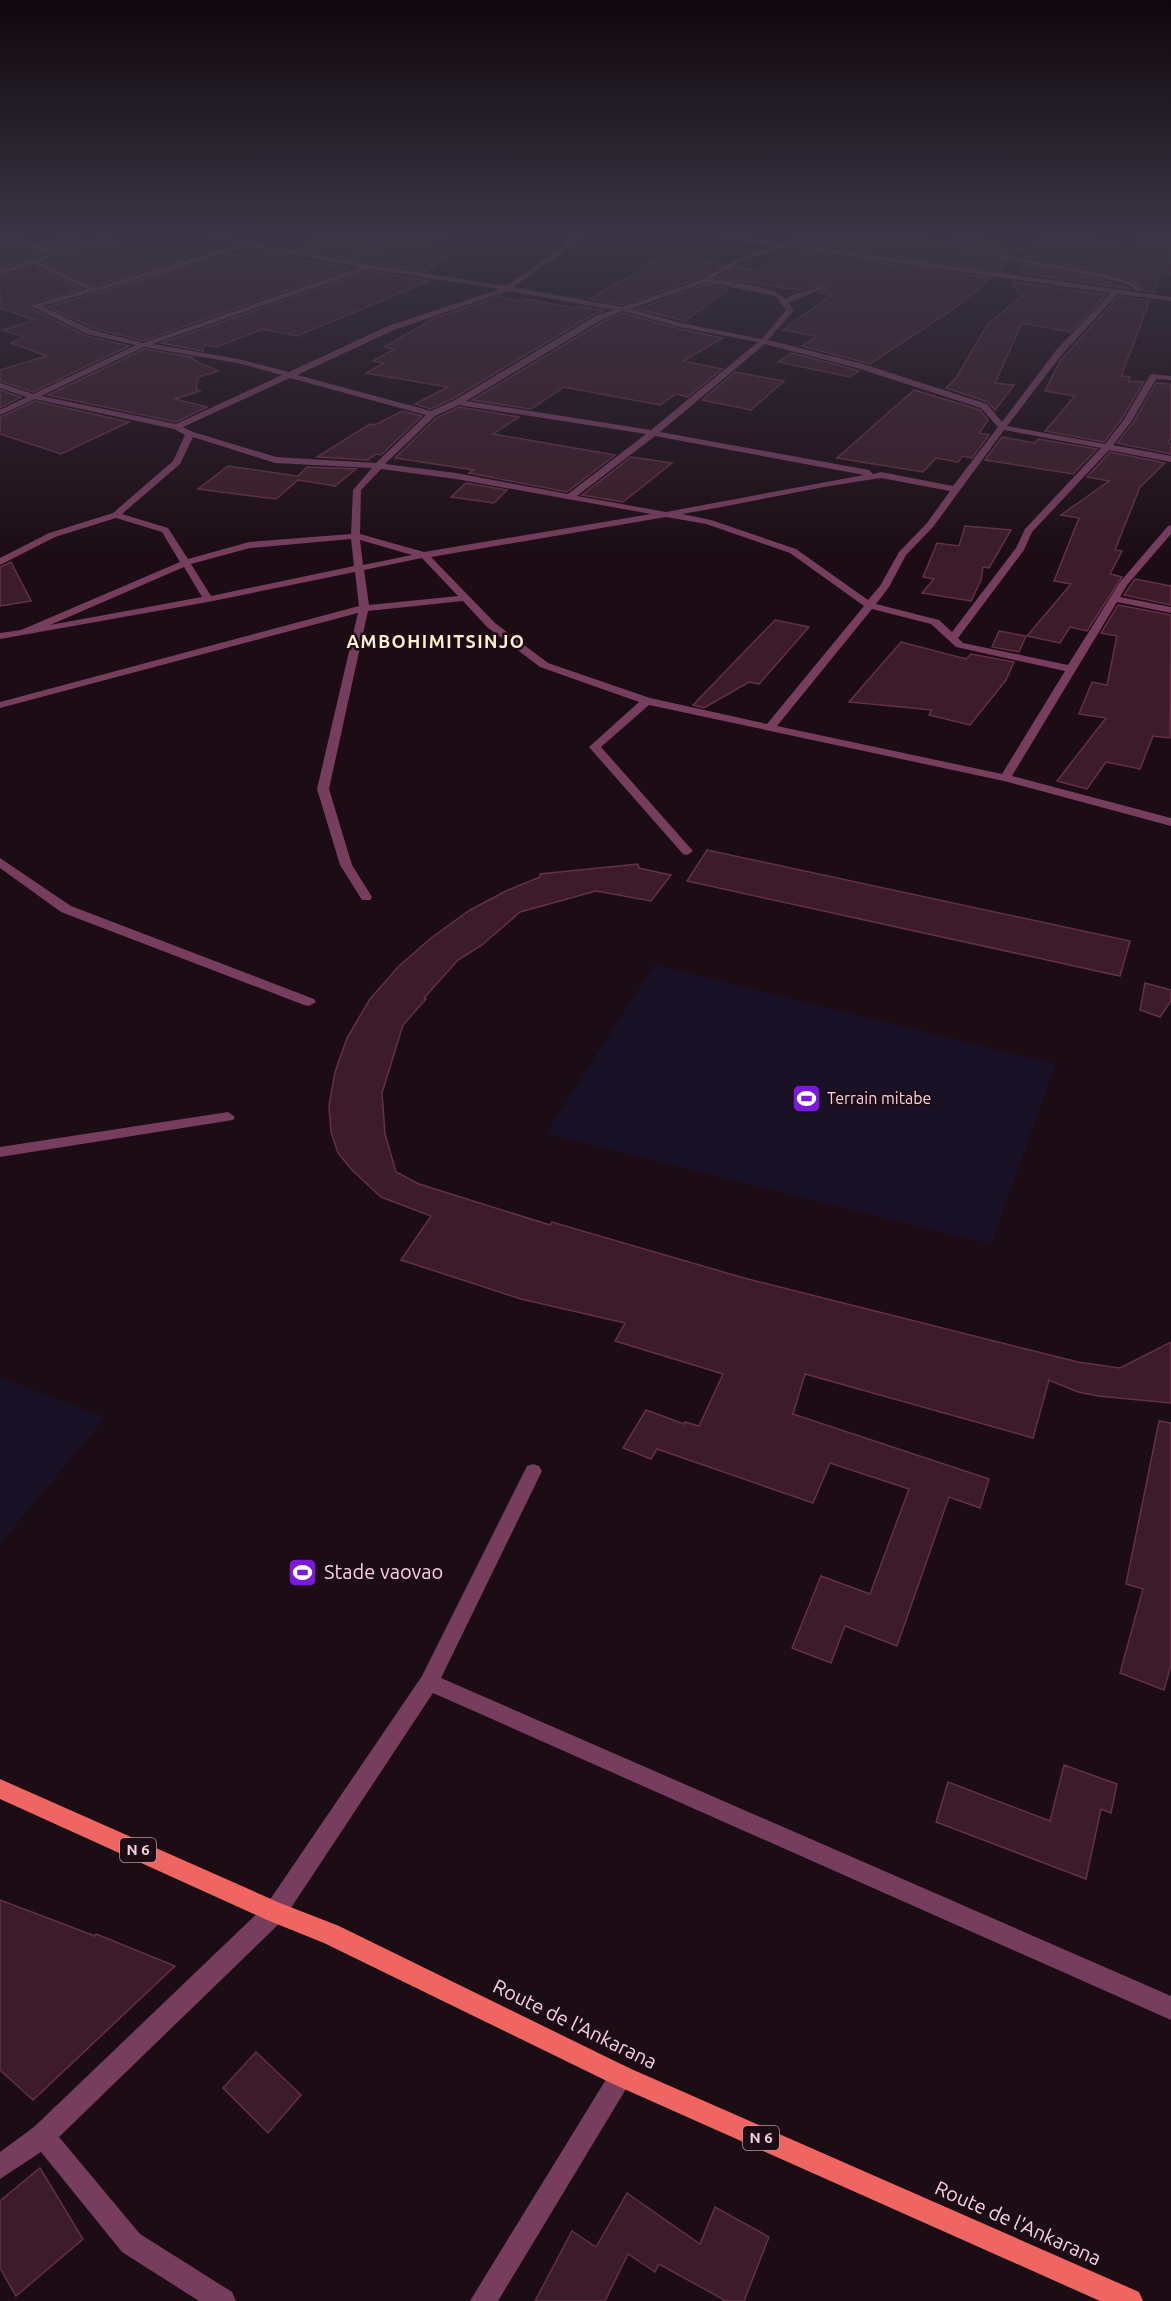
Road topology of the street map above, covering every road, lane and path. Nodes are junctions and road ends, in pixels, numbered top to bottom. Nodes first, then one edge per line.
1 (133, 342) edge
2 (151, 342) edge
3 (361, 342) edge
4 (558, 342) edge
5 (764, 342) edge
6 (766, 342) edge
7 (1068, 342) edge
8 (144, 345) junction
9 (292, 376) junction
10 (1171, 378) edge
11 (0, 385) edge
12 (34, 397) junction
13 (458, 402) junction
14 (0, 413) edge
15 (432, 414) junction
16 (177, 427) junction
17 (1002, 427) junction
18 (653, 433) junction
19 (190, 435) junction
20 (1107, 446) junction
21 (1171, 459) edge
22 (378, 466) junction
23 (881, 475) junction
24 (954, 489) junction
25 (570, 497) junction
26 (116, 515) junction
27 (668, 515) junction
28 (1171, 528) edge
29 (355, 536) junction
30 (424, 555) junction
31 (0, 562) edge
32 (186, 563) junction
33 (359, 567) junction
34 (465, 598) junction
35 (1114, 598) junction
36 (208, 599) junction
37 (869, 605) junction
38 (364, 608) junction
39 (1171, 610) edge
40 (23, 633) junction
41 (0, 636) edge
42 (953, 638) junction
43 (1070, 669) junction
44 (647, 701) junction
45 (0, 705) edge
46 (771, 726) junction
47 (1005, 778) junction
48 (1171, 822) edge
49 (687, 851) dead end
50 (0, 862) edge
51 (366, 897) dead end
52 (309, 1002) dead end
53 (228, 1117) dead end
54 (0, 1152) edge
55 (533, 1471) dead end
56 (429, 1682) junction
57 (0, 1789) edge
58 (275, 1912) junction
59 (1171, 2008) edge
60 (621, 2076) junction
61 (43, 2136) junction
62 (0, 2167) edge
63 (223, 2301) edge
64 (483, 2301) edge
65 (1130, 2301) edge

1 - 8 street
2 - 8 street
3 - 9 street
4 - 13 street
5 - 18 street
6 - 17 street
7 - 17 street
8 - 9 street
8 - 12 street
9 - 15 street
9 - 16 street
10 - 20 street
11 - 12 street
12 - 14 street
12 - 16 street
13 - 15 street
13 - 18 street
15 - 22 street
16 - 19 street
17 - 20 street
17 - 24 street
18 - 23 street
18 - 25 street
19 - 22 street
19 - 26 street
20 - 21 street
20 - 42 street
22 - 25 street
22 - 29 street
23 - 24 street
23 - 27 street
24 - 37 street
25 - 27 street
26 - 31 street
26 - 32 street
27 - 30 street
27 - 37 street
28 - 35 street
29 - 30 street
29 - 32 street
29 - 33 street
30 - 33 street
30 - 34 street
32 - 36 street
32 - 40 street
33 - 36 street
33 - 38 street
34 - 38 street
34 - 44 street
35 - 39 street
35 - 43 street
36 - 40 street
37 - 42 street
37 - 46 street
38 - 45 street
38 - 51 street
40 - 41 street
42 - 43 street
43 - 47 street
44 - 46 street
44 - 49 street
46 - 47 street
47 - 48 street
50 - 52 street
53 - 54 street
55 - 56 street
56 - 58 street
56 - 59 street
57 - 58 main road, Route de l'Ankarana / N 6
58 - 60 main road, Route de l'Ankarana / N 6
58 - 61 street
60 - 64 street
60 - 65 main road, Route de l'Ankarana / N 6
61 - 62 street
61 - 63 street

